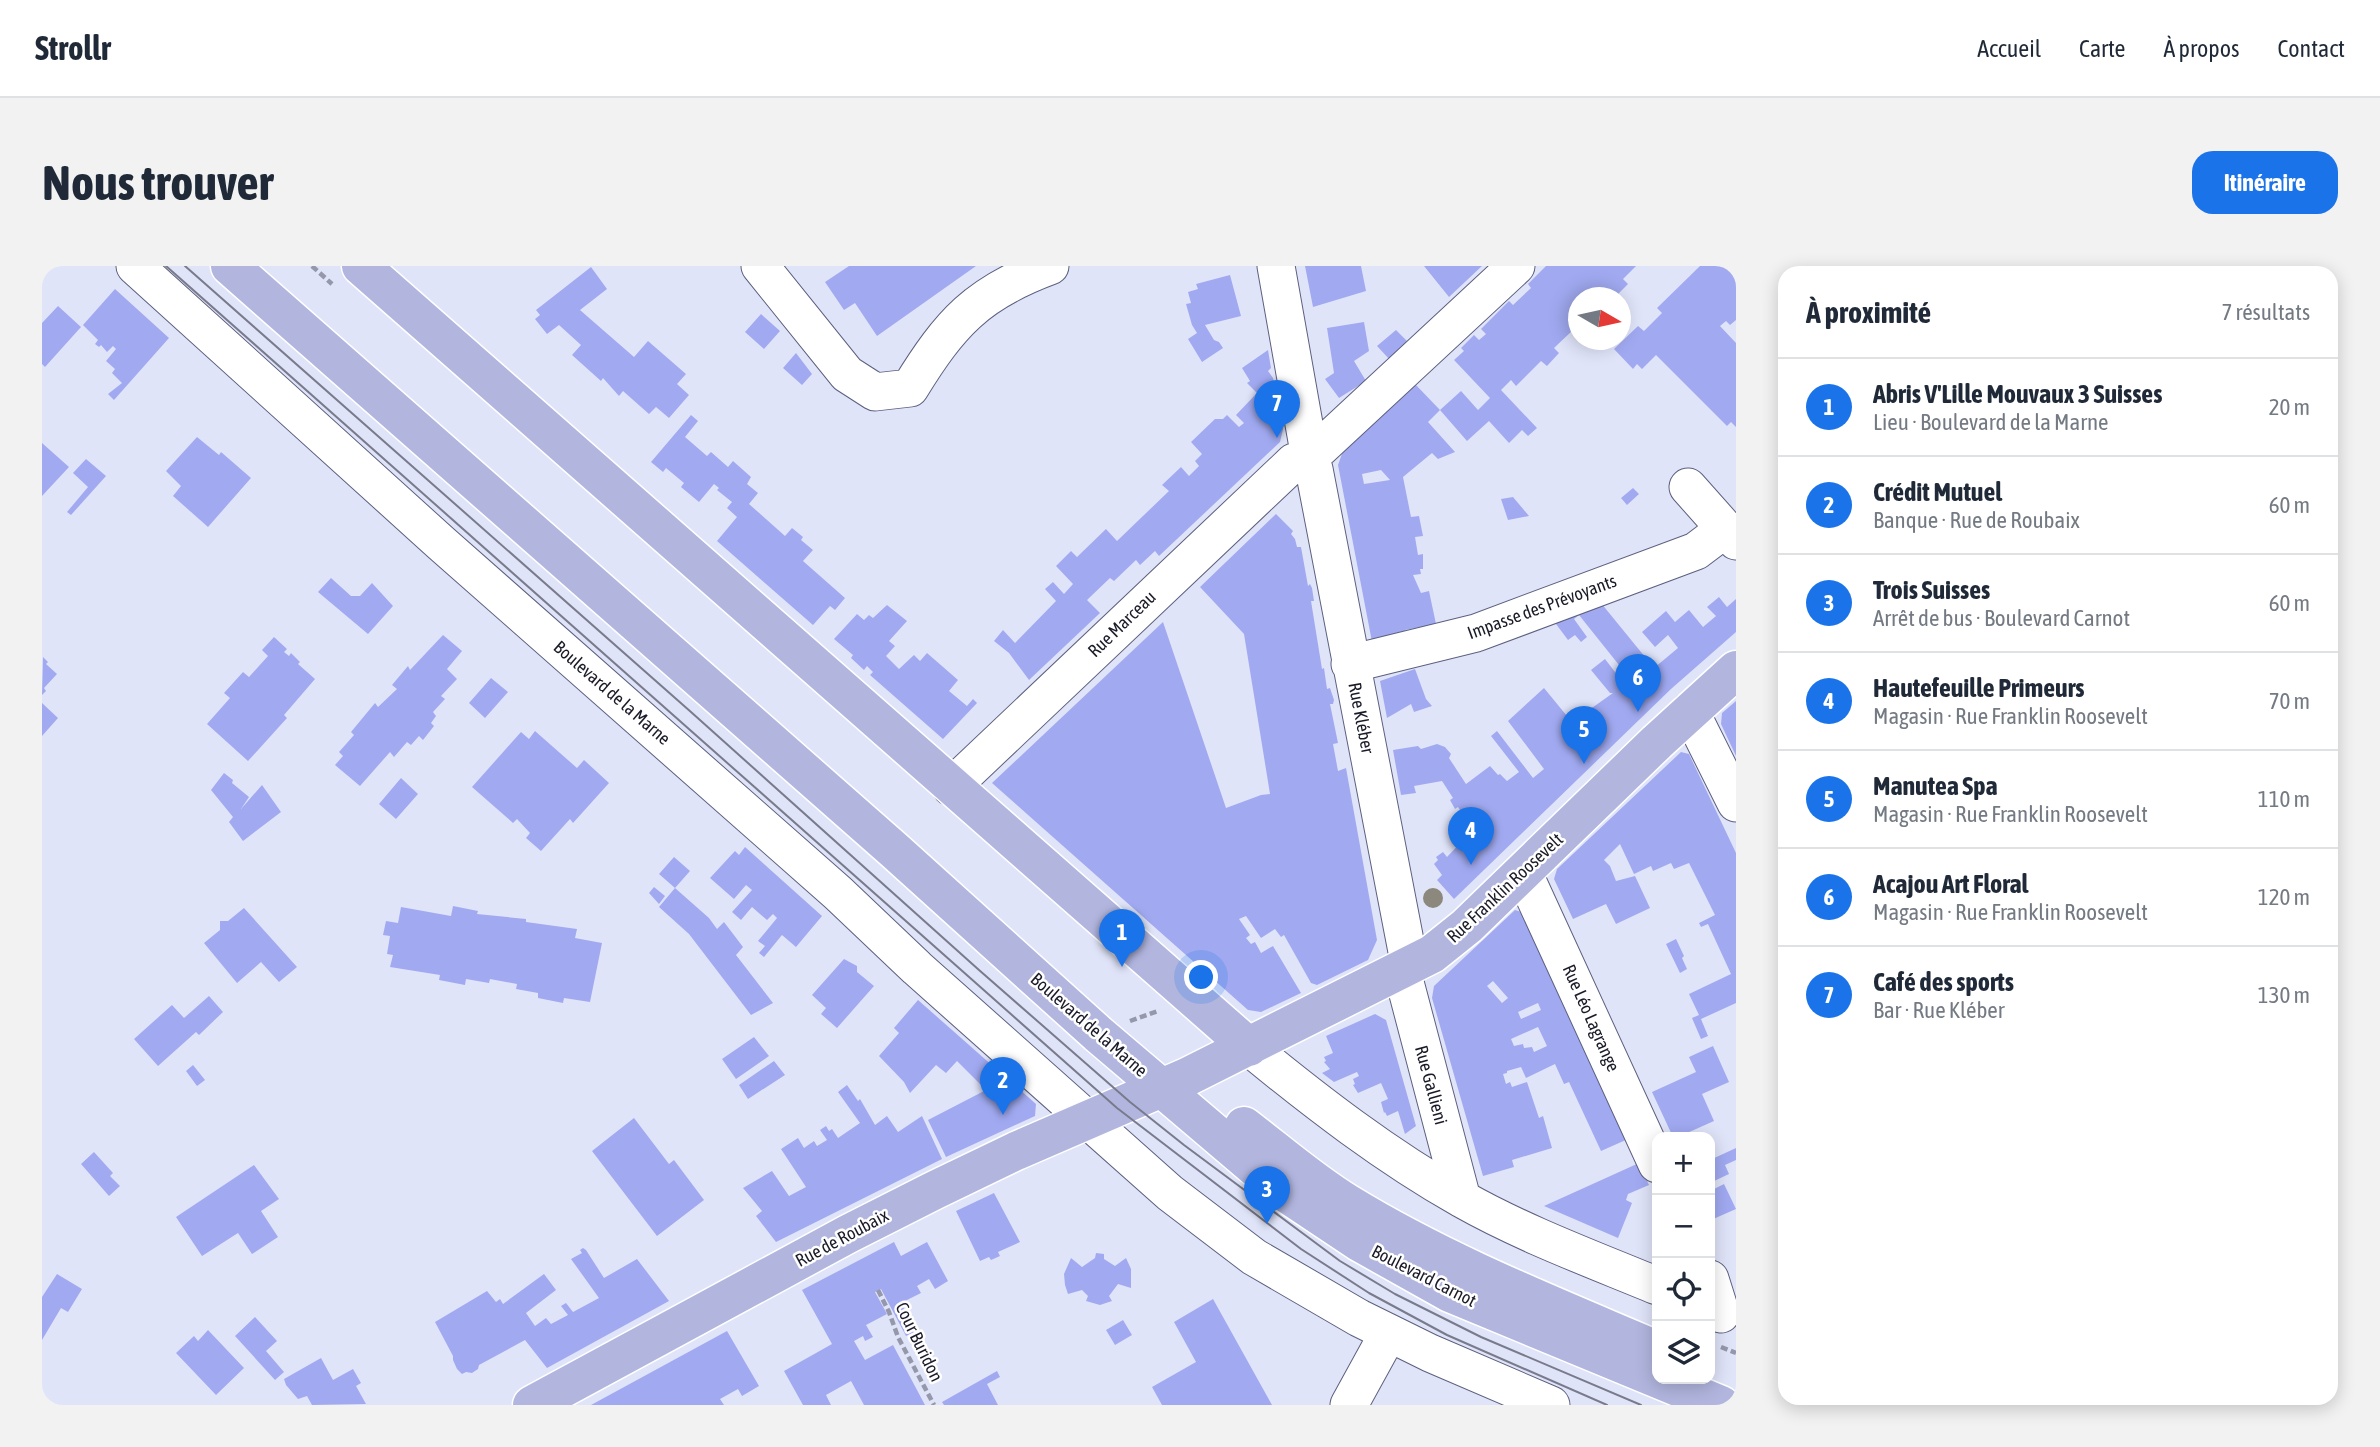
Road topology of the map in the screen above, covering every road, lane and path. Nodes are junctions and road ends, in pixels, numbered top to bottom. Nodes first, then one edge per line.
1 (135, 266) edge
2 (230, 266) edge
3 (269, 266) edge
4 (361, 266) edge
5 (760, 266) edge
6 (1051, 266) edge
7 (1276, 266) edge
8 (1516, 266) edge
9 (1309, 455) junction
10 (1688, 487) dead end
11 (1731, 535) edge
12 (1350, 664) junction
13 (1736, 670) edge
14 (1690, 711) junction
15 (951, 787) junction
16 (1736, 803) edge
17 (1523, 872) junction
18 (1406, 969) junction
19 (1249, 1047) junction
20 (1174, 1083) junction
21 (1090, 1121) junction
22 (1652, 1153) edge
23 (1462, 1199) junction
24 (1652, 1284) edge
25 (878, 1290) dead end
26 (1715, 1294) edge
27 (1722, 1314) edge
28 (1388, 1334) junction
29 (1652, 1348) edge
30 (1715, 1374) edge
31 (1736, 1383) edge
32 (1548, 1404) edge
33 (531, 1405) edge
34 (934, 1405) edge
35 (1349, 1405) edge
36 (1721, 1405) edge

1 - 21 street, Boulevard de la Marne
2 - 20 main road, Boulevard de la Marne
3 - 20 main road, Boulevard de la Marne
4 - 15 main road
5 - 6 street
7 - 9 street, Rue Kléber
8 - 9 street, Rue Marceau
9 - 12 street, Rue Kléber
9 - 15 street, Rue Marceau
10 - 11 street
11 - 12 street, Impasse des Prévoyants
12 - 18 street, Rue Kléber
13 - 14 main road, Rue Franklin Roosevelt
14 - 16 street
14 - 17 main road, Rue Franklin Roosevelt
15 - 19 main road
17 - 18 main road, Rue Franklin Roosevelt
17 - 22 street, Rue Léo Lagrange
18 - 19 main road, Rue Franklin Roosevelt
18 - 23 street, Rue Gallieni
19 - 20 main road, Rue Franklin Roosevelt
19 - 23 street
20 - 21 main road, Rue de Roubaix
20 - 29 main road, Boulevard Carnot
20 - 36 main road, Boulevard Carnot
21 - 28 street
21 - 33 main road, Rue de Roubaix
23 - 24 street
25 - 34 path, Cour Buridon
26 - 27 street
28 - 32 street
28 - 35 street
30 - 31 main road

